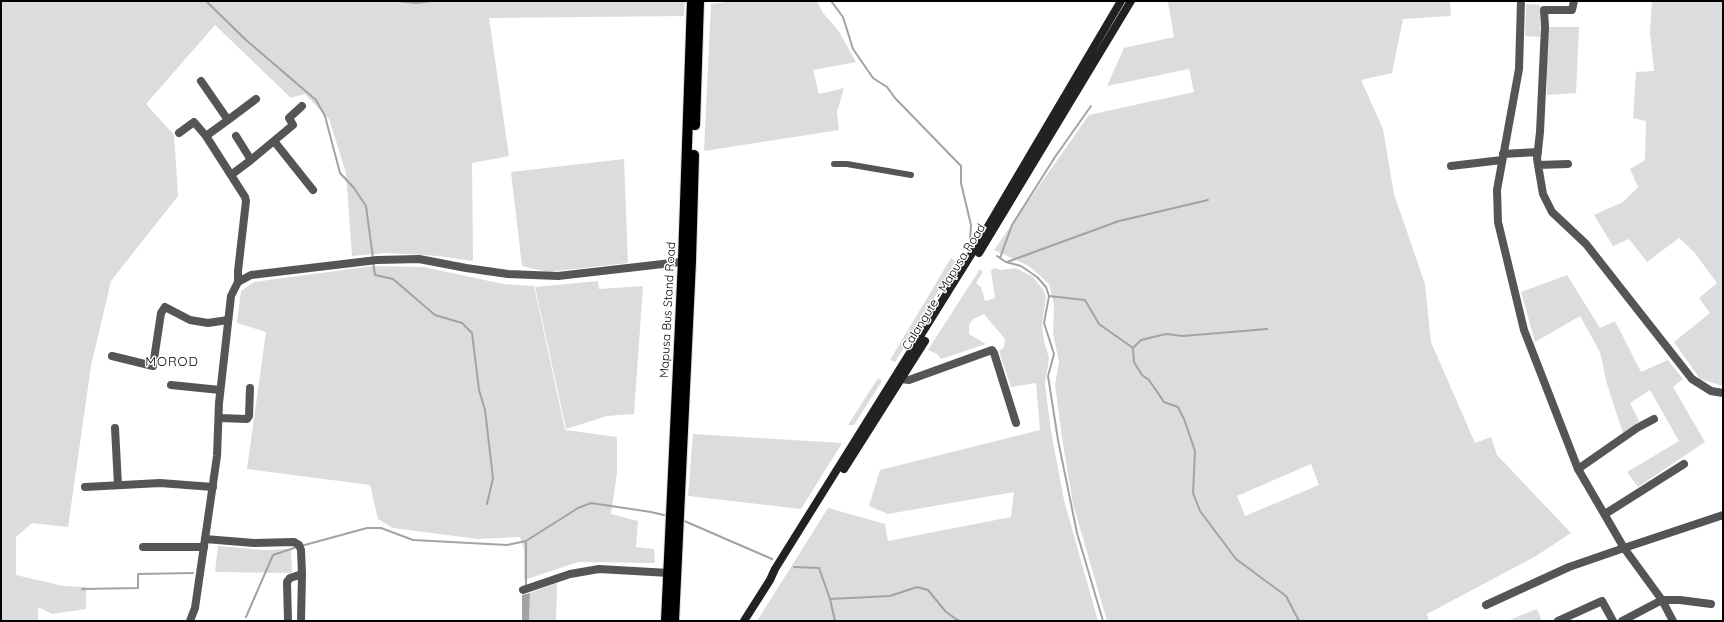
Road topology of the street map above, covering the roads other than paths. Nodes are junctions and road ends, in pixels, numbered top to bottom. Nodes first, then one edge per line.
1 (692, 1) edge
2 (699, 1) edge
3 (1121, 1) edge
4 (1131, 1) edge
5 (1522, 1) edge
6 (1574, 1) edge
7 (201, 81) dead end
8 (256, 99) dead end
9 (302, 106) dead end
10 (228, 120) junction
11 (179, 133) dead end
12 (206, 136) junction
13 (236, 136) dead end
14 (274, 141) junction
15 (1538, 152) junction
16 (1503, 157) junction
17 (252, 160) junction
18 (834, 164) dead end
19 (1568, 164) dead end
20 (1538, 165) junction
21 (1451, 166) dead end
22 (231, 175) junction
23 (911, 175) dead end
24 (313, 190) dead end
25 (687, 261) junction
26 (238, 282) junction
27 (228, 320) junction
28 (112, 356) dead end
29 (899, 377) junction
30 (171, 385) dead end
31 (250, 388) dead end
32 (220, 390) junction
33 (1723, 393) edge
34 (219, 418) junction
35 (1654, 419) dead end
36 (1016, 423) dead end
37 (115, 428) dead end
38 (1684, 464) dead end
39 (1578, 469) junction
40 (118, 485) junction
41 (85, 487) dead end
42 (213, 487) junction
43 (1605, 514) junction
44 (1723, 515) edge
45 (204, 543) junction
46 (143, 547) dead end
47 (1624, 548) junction
48 (669, 573) junction
49 (302, 574) junction
50 (522, 590) dead end
51 (1662, 600) junction
52 (1711, 604) dead end
53 (1486, 605) dead end
54 (190, 621) edge
55 (288, 621) edge
56 (301, 621) edge
57 (666, 621) edge
58 (674, 621) edge
59 (744, 621) edge
60 (1558, 621) edge
61 (1613, 621) edge
62 (1622, 621) edge
63 (1673, 621) edge

1 - 25 main road, Mapusa Bus Stand Road
2 - 25 main road, Mapusa Bus Stand Road
3 - 29 main road, Calangute - Mapusa Road
4 - 29 main road, Calangute - Mapusa Road
5 - 16 street
6 - 15 street
7 - 10 street
8 - 10 street
9 - 14 street
10 - 12 street
11 - 12 street
12 - 22 street
13 - 17 street
14 - 17 street
14 - 24 street
15 - 16 street
15 - 20 street
16 - 21 street
16 - 39 street
17 - 22 street
18 - 23 street
19 - 20 street
20 - 33 street
22 - 26 street
25 - 26 street
25 - 48 main road, Mapusa Bus Stand Road
25 - 58 main road, Mapusa Bus Stand Road
26 - 27 street
27 - 28 street
27 - 32 street
29 - 36 street
29 - 59 main road, Calangute - Mapusa Road
30 - 32 street
31 - 34 street
32 - 34 street
34 - 42 street
35 - 39 street
37 - 40 street
38 - 43 street
39 - 43 street
40 - 41 street
40 - 42 street
42 - 45 street
43 - 47 street
44 - 47 street
45 - 46 street
45 - 49 street
45 - 54 street
47 - 51 street
47 - 53 street
48 - 50 street
48 - 57 main road, Mapusa Bus Stand Road
49 - 55 street
49 - 56 street
51 - 52 street
51 - 62 street
51 - 63 street
60 - 61 street

